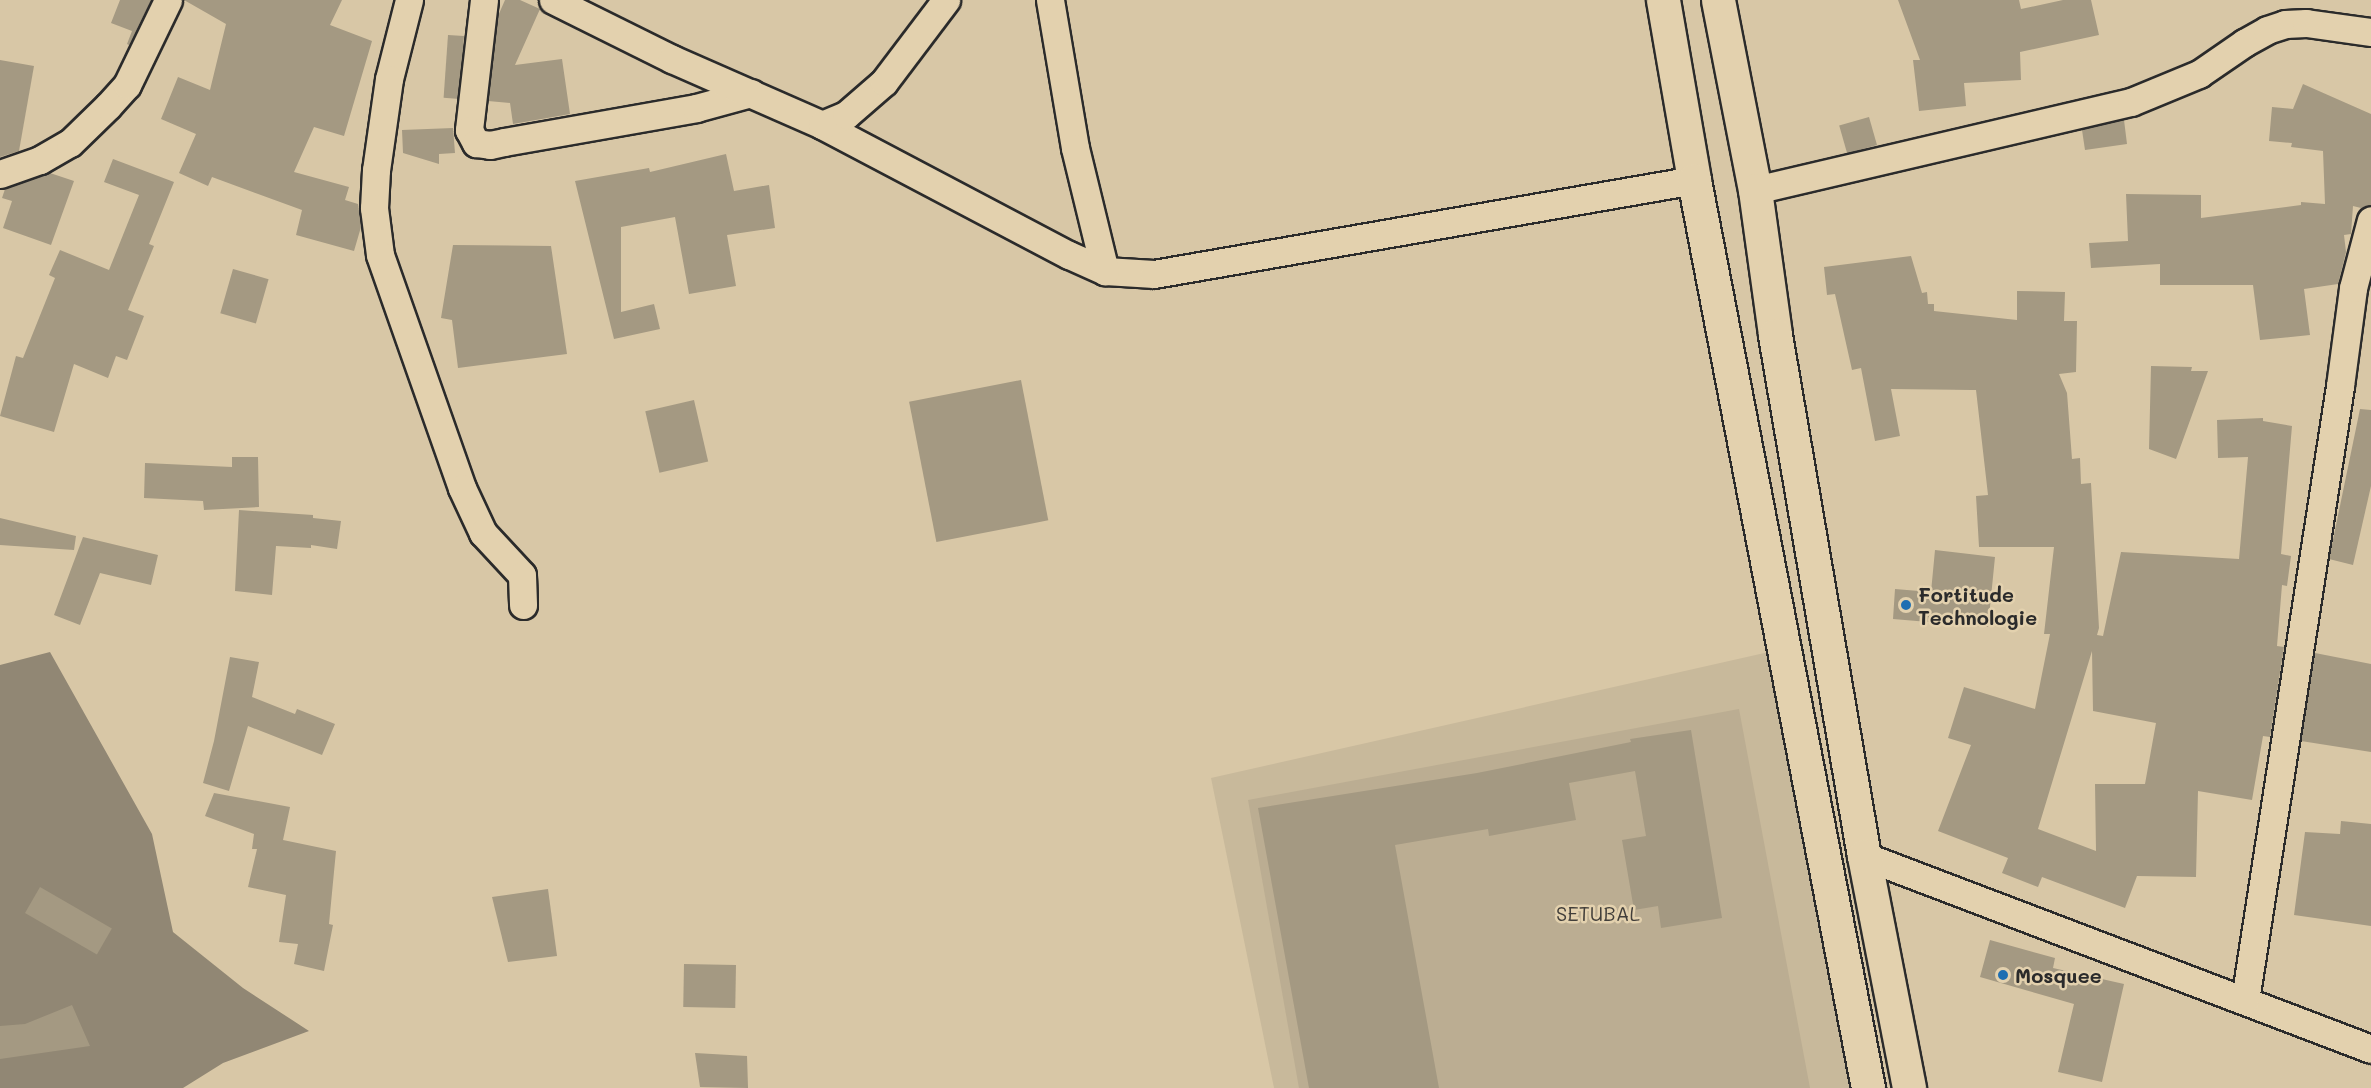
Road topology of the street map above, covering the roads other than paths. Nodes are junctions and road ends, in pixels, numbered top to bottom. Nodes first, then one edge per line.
1 (168, 0) edge
2 (409, 0) edge
3 (484, 0) edge
4 (553, 0) edge
5 (946, 0) edge
6 (1050, 0) edge
7 (1663, 0) edge
8 (1718, 0) edge
9 (2371, 32) edge
10 (751, 93) junction
11 (822, 125) junction
12 (0, 174) edge
13 (1694, 180) junction
14 (1755, 190) junction
15 (2371, 220) edge
16 (1105, 271) junction
17 (522, 604) dead end
18 (1864, 856) junction
19 (2245, 1000) junction
20 (2371, 1049) edge
21 (1868, 1088) edge
22 (1909, 1088) edge

1 - 12 street
2 - 17 street
3 - 10 street
4 - 10 street
5 - 11 street
6 - 16 street
7 - 13 main road
8 - 14 main road
9 - 14 street
10 - 11 street
11 - 16 street
13 - 16 street
13 - 21 main road
14 - 18 main road
15 - 19 street
18 - 19 street
18 - 22 main road
19 - 20 street

